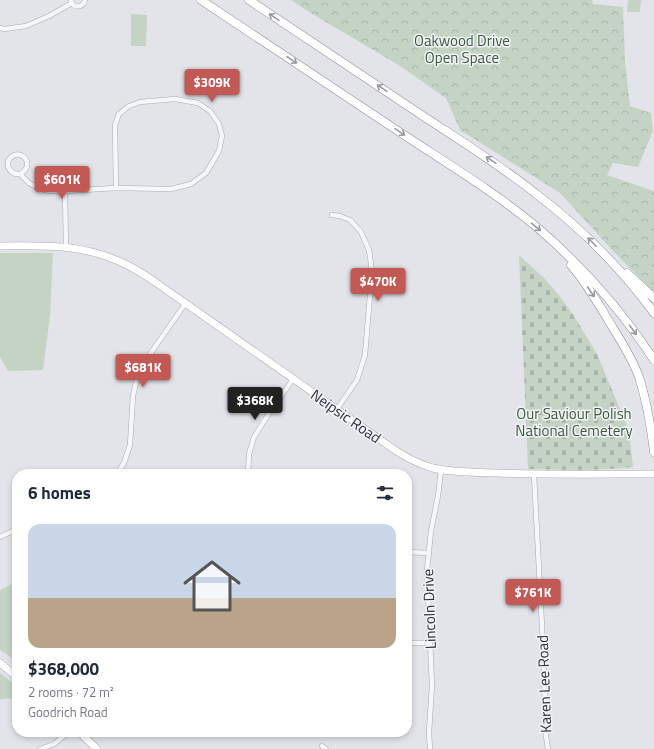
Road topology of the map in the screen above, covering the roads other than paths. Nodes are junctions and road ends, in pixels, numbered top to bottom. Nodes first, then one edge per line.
1 (85, 0) edge
2 (201, 0) edge
3 (249, 0) edge
4 (71, 1) edge
5 (0, 28) edge
6 (20, 174) junction
7 (116, 188) junction
8 (65, 191) junction
9 (332, 215) dead end
10 (0, 246) edge
11 (66, 247) junction
12 (561, 249) junction
13 (606, 256) junction
14 (654, 298) edge
15 (185, 304) junction
16 (654, 314) edge
17 (654, 360) edge
18 (292, 378) junction
19 (337, 409) junction
20 (654, 452) edge
21 (120, 469) edge
22 (248, 469) edge
23 (441, 470) junction
24 (534, 474) junction
25 (654, 474) edge
26 (12, 531) edge
27 (0, 536) edge
28 (412, 552) edge
29 (429, 554) junction
30 (412, 643) edge
31 (430, 644) junction
32 (0, 663) edge
33 (12, 673) edge
34 (63, 737) edge
35 (84, 737) edge
36 (40, 749) edge
37 (97, 749) edge
38 (430, 749) edge
39 (548, 749) edge

1 - 4 street
2 -> 12 highway
13 -> 3 highway
4 - 5 street
6 - 6 street
6 - 8 street
7 - 7 street
7 - 8 street
8 - 11 street
9 - 19 street
10 - 11 street, Neipsic Road
11 - 15 street, Neipsic Road
12 -> 17 highway
12 -> 20 highway
13 - 14 highway
13 - 16 highway
15 - 18 street, Neipsic Road
15 - 21 street
18 - 19 street, Neipsic Road
18 - 22 street
19 - 23 street, Neipsic Road
23 - 24 street, Neipsic Road
23 - 29 street, Lincoln Drive
24 - 25 street, Neipsic Road
24 - 39 street, Karen Lee Road
26 - 27 street
28 - 29 street
29 - 31 street, Lincoln Drive
30 - 31 street
31 - 38 street, Lincoln Drive
32 - 33 street
34 - 36 street
35 - 37 street

